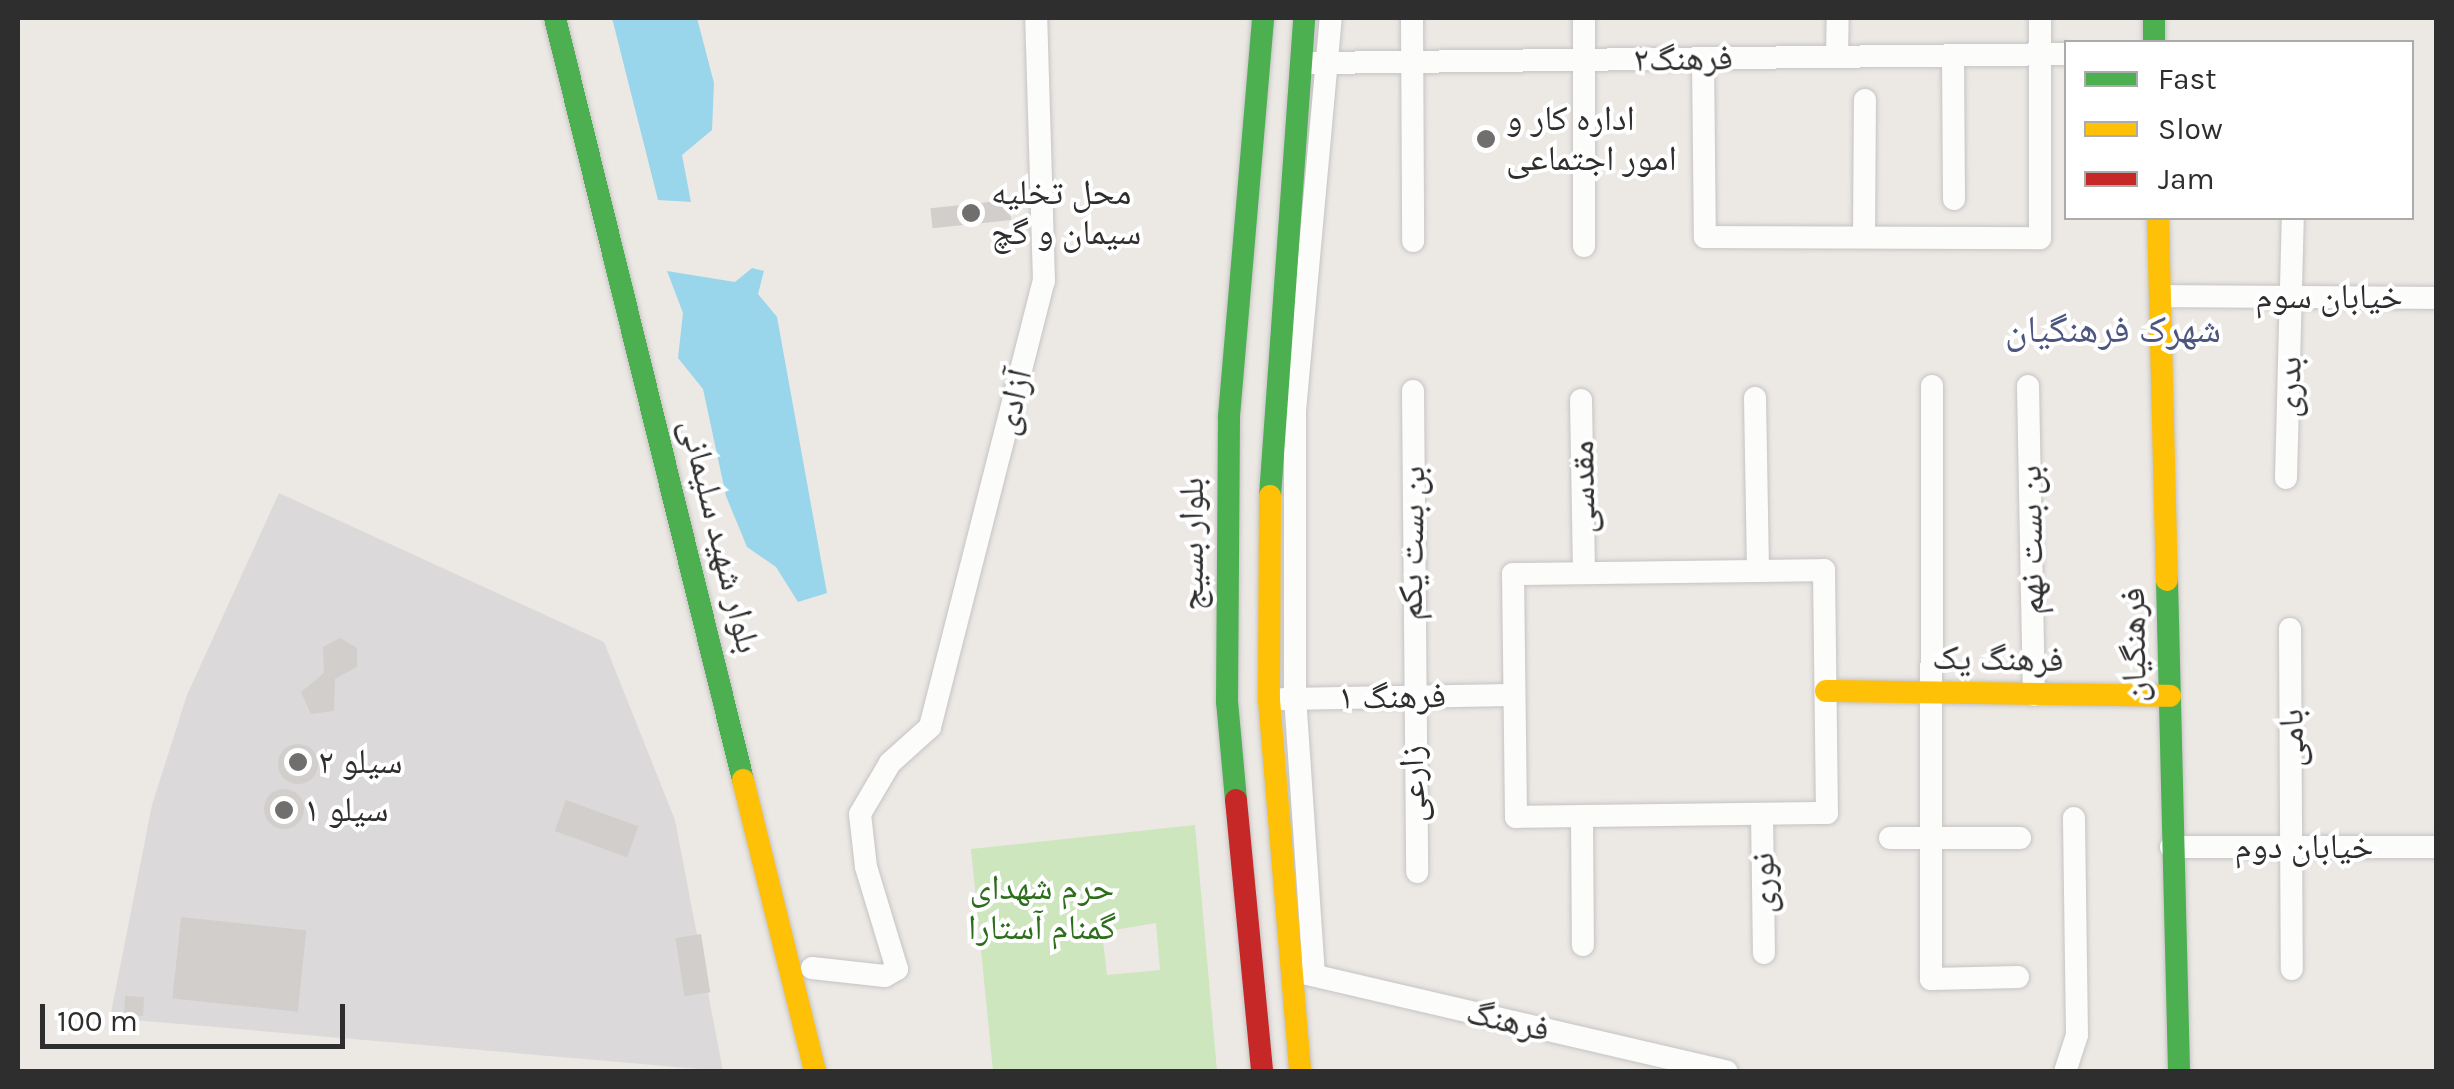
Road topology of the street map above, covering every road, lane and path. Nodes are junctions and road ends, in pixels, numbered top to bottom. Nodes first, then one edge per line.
1 (556, 18) edge
2 (582, 18) edge
3 (1036, 18) edge
4 (1263, 18) edge
5 (1304, 18) edge
6 (1331, 18) edge
7 (1412, 18) edge
8 (1584, 18) edge
9 (1838, 18) edge
10 (2040, 18) edge
11 (2064, 54) edge
12 (2040, 55) junction
13 (1953, 56) junction
14 (1837, 57) junction
15 (1703, 58) junction
16 (1585, 60) junction
17 (1412, 62) junction
18 (1299, 63) junction
19 (1327, 63) junction
20 (1865, 100) dead end
21 (1954, 198) dead end
22 (2158, 220) edge
23 (2293, 220) edge
24 (1864, 238) junction
25 (1413, 241) dead end
26 (1584, 246) dead end
27 (2161, 296) junction
28 (2292, 297) junction
29 (2436, 298) edge
30 (1932, 386) dead end
31 (2028, 386) dead end
32 (1413, 391) dead end
33 (1756, 398) dead end
34 (1582, 400) dead end
35 (2286, 478) dead end
36 (1758, 571) junction
37 (1584, 574) junction
38 (2290, 629) dead end
39 (1826, 691) junction
40 (1930, 694) junction
41 (1514, 695) junction
42 (2034, 695) junction
43 (1410, 696) junction
44 (2170, 696) junction
45 (1294, 699) junction
46 (1269, 700) junction
47 (1227, 702) junction
48 (1762, 814) junction
49 (1582, 816) junction
50 (2074, 818) dead end
51 (1890, 838) dead end
52 (1929, 838) junction
53 (2020, 838) dead end
54 (2171, 847) junction
55 (2293, 847) junction
56 (2436, 847) edge
57 (1417, 872) dead end
58 (1584, 945) dead end
59 (1764, 952) dead end
60 (812, 968) junction
61 (2292, 969) dead end
62 (1290, 970) junction
63 (1314, 975) junction
64 (2018, 977) dead end
65 (815, 1072) edge
66 (836, 1072) edge
67 (1262, 1072) edge
68 (1300, 1072) edge
69 (1726, 1072) edge
70 (2065, 1072) edge
71 (2178, 1072) edge

1 - 65 main road, بلوار شهید سلیمانی
2 - 60 main road, بلوار شهید سلیمانی
3 - 60 street, آزادی
4 - 47 main road, بلوار بسیج
5 - 18 main road
6 - 19 street
7 - 17 street
8 - 16 street
9 - 14 street
10 - 12 street
11 - 12 street, فرهنگ۲
12 - 13 street, فرهنگ۲
12 - 24 street
13 - 14 street, فرهنگ۲
13 - 21 street
14 - 15 street, فرهنگ۲
15 - 16 street, فرهنگ۲
15 - 24 street
16 - 17 street, فرهنگ۲
16 - 26 street
17 - 19 street, فرهنگ۲
17 - 25 street
18 - 19 street, فرهنگ۲
18 - 46 main road
19 - 45 street
20 - 24 street
22 - 27 main road, فرهنگیان
23 - 28 street, بدری
27 - 28 street, خیابان سوم
27 - 44 main road, فرهنگیان
28 - 29 street, خیابان سوم
28 - 35 street, بدری
30 - 40 street
31 - 42 street, بن بست نهم
32 - 43 street, بن بست یکم
33 - 36 street
34 - 37 street, مقدسی
36 - 37 street
36 - 39 street
37 - 41 street
38 - 55 street, بامی
39 - 40 main road, فرهنگ یک
39 - 48 street
40 - 42 main road, فرهنگ یک
40 - 52 street
41 - 43 street, فرهنگ ۱
41 - 49 street
42 - 44 main road, فرهنگ یک
43 - 45 street, فرهنگ ۱
43 - 57 street, زارعی
44 - 54 main road, فرهنگیان
45 - 46 street, فرهنگ ۱
45 - 63 street
46 - 47 main road
46 - 62 main road
47 - 67 main road, بلوار بسیج
48 - 49 street
48 - 59 street, نوری
49 - 58 street
50 - 70 street
51 - 52 street
52 - 53 street
52 - 64 street
54 - 55 street, خیابان دوم
54 - 71 main road, فرهنگیان
55 - 56 street, خیابان دوم
55 - 61 street, بامی
60 - 66 main road, بلوار شهید سلیمانی
62 - 63 street, فرهنگ
62 - 68 main road
63 - 69 street, فرهنگ

